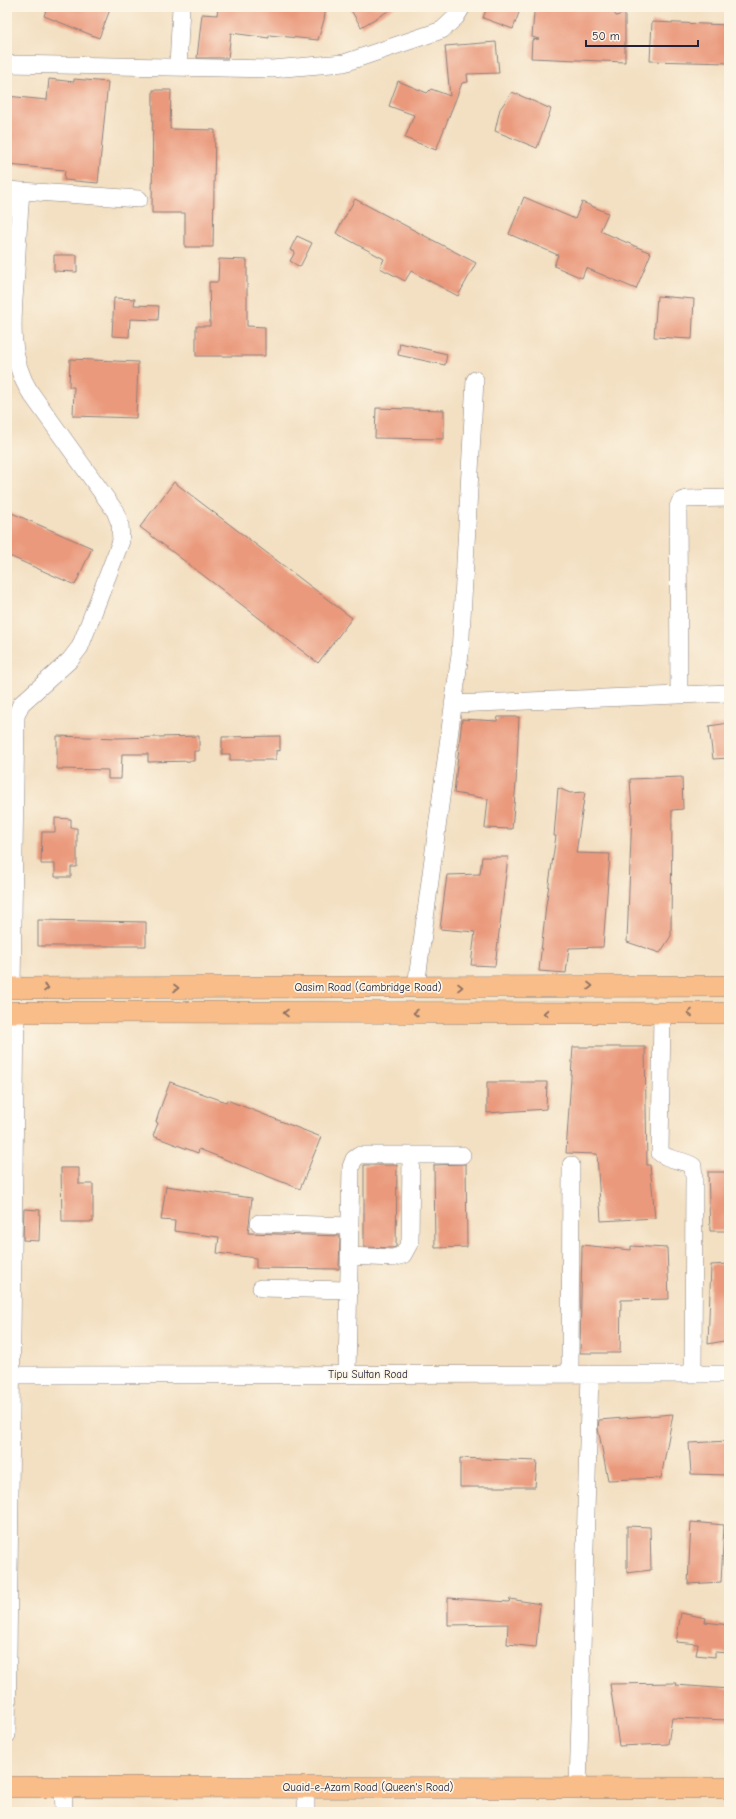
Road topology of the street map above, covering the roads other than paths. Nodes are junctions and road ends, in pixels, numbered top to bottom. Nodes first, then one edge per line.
1 (181, 7) edge
2 (462, 7) edge
3 (7, 64) edge
4 (178, 67) junction
5 (14, 191) edge
6 (139, 199) dead end
7 (475, 380) dead end
8 (729, 498) edge
9 (729, 693) edge
10 (679, 695) junction
11 (453, 704) junction
12 (729, 986) edge
13 (416, 987) junction
14 (10, 988) edge
15 (12, 1012) edge
16 (662, 1013) junction
17 (729, 1013) edge
18 (462, 1154) dead end
19 (412, 1155) junction
20 (571, 1165) dead end
21 (259, 1223) dead end
22 (350, 1226) junction
23 (349, 1256) junction
24 (262, 1288) dead end
25 (349, 1290) junction
26 (347, 1374) junction
27 (570, 1374) junction
28 (590, 1374) junction
29 (693, 1374) junction
30 (729, 1374) edge
31 (9, 1375) edge
32 (7, 1735) edge
33 (7, 1787) edge
34 (63, 1787) junction
35 (306, 1787) junction
36 (578, 1788) junction
37 (729, 1788) edge
38 (64, 1812) edge
39 (306, 1812) edge

1 - 4 street
2 - 4 street
3 - 4 street
5 - 6 street
5 - 14 street
7 - 11 street
8 - 10 street
9 - 10 street
10 - 11 street
11 - 13 street
13 -> 12 main road, Qasim Road (Cambridge Road)
14 -> 13 main road, Qasim Road (Cambridge Road)
16 -> 15 main road
15 - 31 street
17 -> 16 main road
16 - 29 street
18 - 19 street
19 - 22 street
19 - 23 street
20 - 27 street
21 - 22 street
22 - 23 street
23 - 25 street
24 - 25 street
25 - 26 street
26 - 27 street, Tipu Sultan Road
26 - 31 street, Tipu Sultan Road
27 - 28 street, Tipu Sultan Road
28 - 29 street, Tipu Sultan Road
28 - 36 street
29 - 30 street, Tipu Sultan Road
31 - 32 street
33 - 34 main road, Quaid-e-Azam Road (Queen's Road)
34 - 35 main road, Quaid-e-Azam Road (Queen's Road)
34 - 38 street
35 - 36 main road, Quaid-e-Azam Road (Queen's Road)
35 - 39 street
36 - 37 main road, Quaid-e-Azam Road (Queen's Road)

